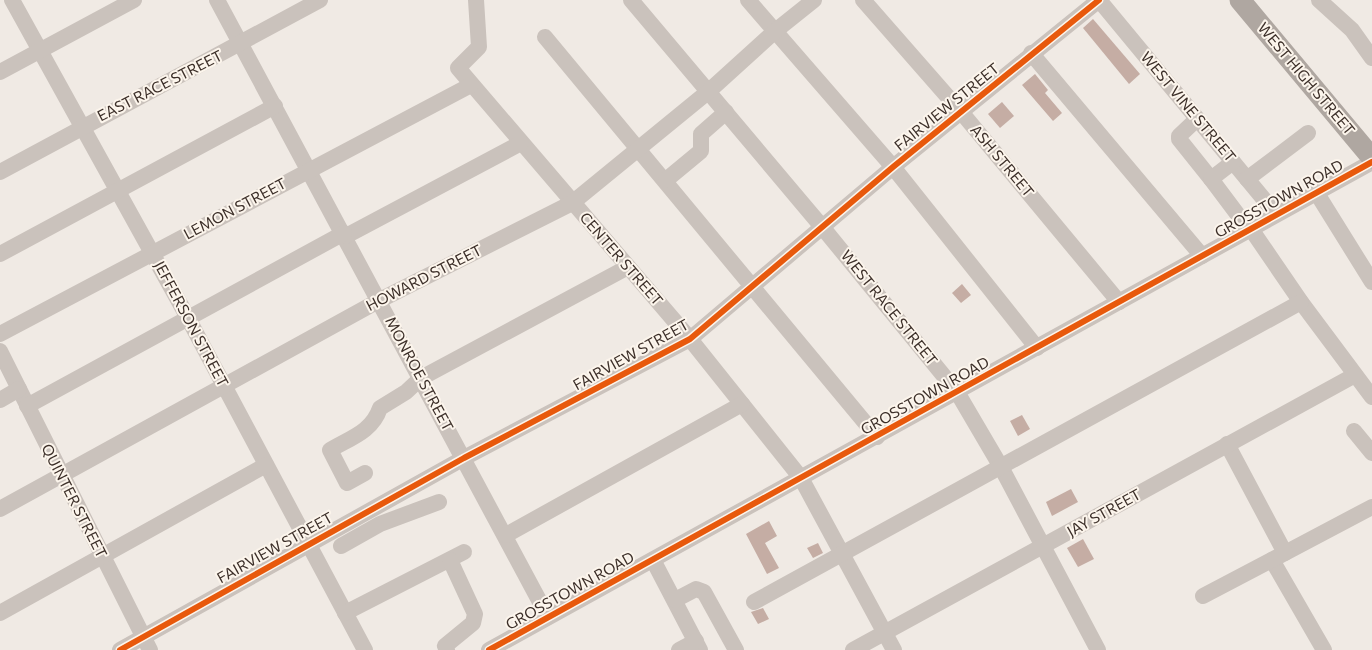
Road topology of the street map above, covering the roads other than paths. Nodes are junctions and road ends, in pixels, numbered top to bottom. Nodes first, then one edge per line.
1 (12, 0) edge
2 (134, 0) edge
3 (217, 0) edge
4 (320, 0) edge
5 (476, 0) edge
6 (631, 0) edge
7 (748, 0) edge
8 (814, 0) edge
9 (864, 0) edge
10 (1099, 0) edge
11 (1319, 0) edge
12 (1245, 2) edge
13 (774, 32) junction
14 (546, 37) dead end
15 (241, 44) junction
16 (39, 52) junction
17 (1032, 53) junction
18 (1372, 58) edge
19 (0, 72) edge
20 (471, 85) junction
21 (709, 91) junction
22 (275, 106) junction
23 (726, 112) junction
24 (962, 113) junction
25 (1197, 118) junction
26 (81, 127) junction
27 (1308, 133) dead end
28 (521, 143) junction
29 (638, 147) junction
30 (1372, 160) edge
31 (1233, 162) junction
32 (892, 167) junction
33 (310, 169) junction
34 (0, 172) edge
35 (1211, 179) junction
36 (1247, 179) junction
37 (666, 180) junction
38 (118, 192) junction
39 (1316, 192) junction
40 (572, 202) junction
41 (1276, 214) junction
42 (1238, 215) dead end
43 (823, 228) junction
44 (1251, 229) junction
45 (345, 235) junction
46 (152, 253) junction
47 (0, 254) edge
48 (1202, 256) junction
49 (628, 267) junction
50 (1372, 282) edge
51 (754, 286) junction
52 (380, 300) junction
53 (1119, 302) junction
54 (1301, 302) junction
55 (188, 318) junction
56 (0, 334) edge
57 (690, 340) junction
58 (1037, 348) junction
59 (0, 351) edge
60 (1355, 375) junction
61 (421, 378) junction
62 (225, 386) junction
63 (19, 389) junction
64 (957, 392) junction
65 (1372, 397) edge
66 (0, 400) edge
67 (742, 404) junction
68 (27, 406) junction
69 (1354, 431) dead end
70 (877, 437) junction
71 (1227, 444) junction
72 (1372, 453) edge
73 (464, 458) junction
74 (266, 465) junction
75 (1001, 467) junction
76 (364, 473) dead end
77 (60, 475) junction
78 (801, 478) junction
79 (439, 502) dead end
80 (382, 503) junction
81 (1372, 507) edge
82 (0, 509) edge
83 (393, 520) junction
84 (506, 535) junction
85 (308, 543) junction
86 (341, 546) dead end
87 (1042, 548) junction
88 (841, 554) junction
89 (102, 556) junction
90 (1279, 557) junction
91 (653, 560) junction
92 (1203, 596) dead end
93 (674, 600) junction
94 (754, 602) dead end
95 (0, 613) edge
96 (345, 613) junction
97 (548, 617) junction
98 (884, 632) junction
99 (146, 643) edge
100 (698, 646) edge
101 (493, 649) edge
102 (120, 650) edge
103 (365, 650) edge
104 (447, 650) edge
105 (679, 650) edge
106 (736, 650) edge
107 (853, 650) edge
108 (894, 650) edge
109 (1098, 650) edge
110 (1324, 650) edge

1 - 16 street, JEFFERSON STREET
2 - 16 street
3 - 15 street, MONROE STREET
4 - 15 street, EAST RACE STREET
5 - 20 street, CENTER STREET
6 - 21 street, WEST RACE STREET
7 - 13 street
8 - 13 street, HOWARD STREET
9 - 24 street, ASH STREET
10 - 17 street, FAIRVIEW STREET
10 - 25 street, WEST VINE STREET
11 - 18 street
12 - 30 main road, WEST HIGH STREET
13 - 21 street, HOWARD STREET
13 - 32 street
14 - 29 street
15 - 22 street, MONROE STREET
15 - 26 street, EAST RACE STREET
16 - 19 street
16 - 26 street, JEFFERSON STREET
17 - 24 street, FAIRVIEW STREET
17 - 48 street
20 - 28 street, CENTER STREET
20 - 33 street, LEMON STREET
21 - 23 street, WEST RACE STREET
21 - 29 street, HOWARD STREET
22 - 33 street, MONROE STREET
22 - 38 street
23 - 37 street
23 - 43 street, WEST RACE STREET
24 - 32 street, FAIRVIEW STREET
24 - 53 street, ASH STREET
25 - 31 street, WEST VINE STREET
25 - 35 street
26 - 34 street, EAST RACE STREET
26 - 38 street, JEFFERSON STREET
27 - 36 street
28 - 40 street, CENTER STREET
28 - 45 street
29 - 37 street
29 - 40 street, HOWARD STREET
30 - 39 street, GROSSTOWN ROAD
31 - 35 street
31 - 36 street, WEST VINE STREET
32 - 43 street, FAIRVIEW STREET
32 - 58 street
33 - 45 street, MONROE STREET
33 - 46 street, LEMON STREET
35 - 42 street
36 - 41 street, WEST VINE STREET
37 - 51 street
38 - 46 street, JEFFERSON STREET
38 - 47 street
39 - 41 street, GROSSTOWN ROAD
39 - 50 street
40 - 49 street, CENTER STREET
40 - 52 street, HOWARD STREET
41 - 44 street, GROSSTOWN ROAD
43 - 51 street, FAIRVIEW STREET
43 - 64 street, WEST RACE STREET
44 - 48 street, GROSSTOWN ROAD
44 - 54 street
45 - 52 street, MONROE STREET
45 - 55 street
46 - 55 street, JEFFERSON STREET
46 - 56 street, LEMON STREET
48 - 53 street, GROSSTOWN ROAD
49 - 57 street, CENTER STREET
49 - 61 street
51 - 57 street, FAIRVIEW STREET
51 - 70 street
52 - 61 street, MONROE STREET
52 - 62 street, HOWARD STREET
53 - 58 street, GROSSTOWN ROAD
54 - 60 street
54 - 75 street
55 - 62 street, JEFFERSON STREET
55 - 68 street
57 - 67 street, CENTER STREET
57 - 73 street, FAIRVIEW STREET
58 - 64 street, GROSSTOWN ROAD
59 - 63 street, QUINTER STREET
60 - 65 street
60 - 71 street, JAY STREET
61 - 73 street, MONROE STREET
61 - 76 street
62 - 74 street, JEFFERSON STREET
62 - 77 street, HOWARD STREET
63 - 66 street
63 - 68 street, QUINTER STREET
64 - 70 street, GROSSTOWN ROAD
64 - 75 street, WEST RACE STREET
67 - 78 street, CENTER STREET
67 - 84 street
68 - 77 street, QUINTER STREET
69 - 72 street
70 - 78 street, GROSSTOWN ROAD
71 - 87 street, JAY STREET
71 - 90 street
73 - 80 street, FAIRVIEW STREET
73 - 84 street, MONROE STREET
74 - 85 street, JEFFERSON STREET
74 - 89 street
75 - 87 street, WEST RACE STREET
75 - 88 street
77 - 82 street, HOWARD STREET
77 - 89 street, QUINTER STREET
78 - 88 street, CENTER STREET
78 - 91 street, GROSSTOWN ROAD
79 - 83 street
80 - 83 street
80 - 85 street, FAIRVIEW STREET
81 - 90 street
83 - 86 street
84 - 97 street, MONROE STREET
85 - 96 street, JEFFERSON STREET
85 - 99 street, FAIRVIEW STREET
87 - 98 street, JAY STREET
87 - 109 street, WEST RACE STREET
88 - 94 street
88 - 98 street, CENTER STREET
89 - 95 street
89 - 99 street, QUINTER STREET
90 - 92 street
90 - 110 street
91 - 93 street
91 - 97 street, GROSSTOWN ROAD
93 - 100 street
93 - 106 street
96 - 103 street, JEFFERSON STREET
96 - 104 street
97 - 101 street, GROSSTOWN ROAD
98 - 107 street, JAY STREET
98 - 108 street, CENTER STREET
99 - 102 street, FAIRVIEW STREET
100 - 105 street

